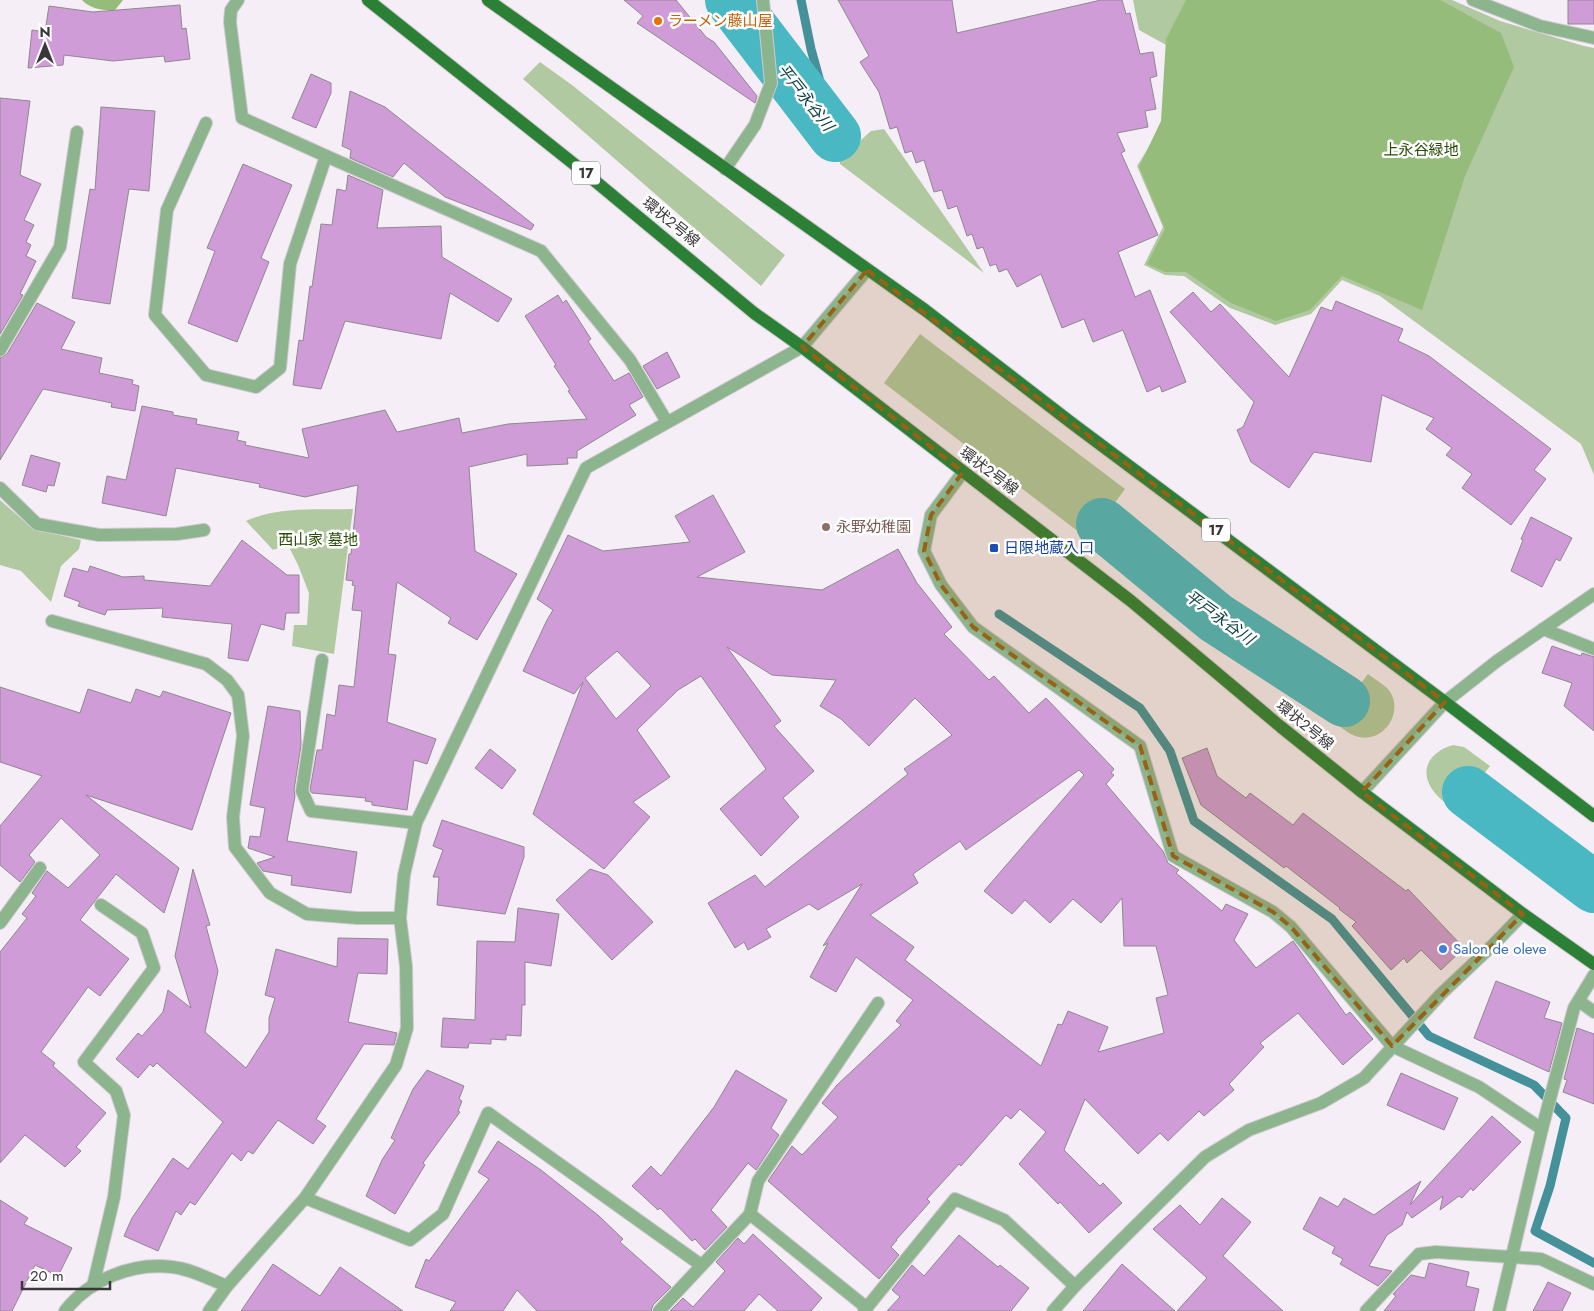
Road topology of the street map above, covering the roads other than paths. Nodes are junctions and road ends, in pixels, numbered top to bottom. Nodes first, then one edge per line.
1 (238, 0) edge
2 (368, 0) edge
3 (488, 0) edge
4 (763, 0) edge
5 (1473, 0) edge
6 (1594, 38) edge
7 (206, 123) dead end
8 (77, 132) dead end
9 (326, 156) junction
10 (725, 169) junction
11 (867, 270) junction
12 (802, 347) junction
13 (0, 350) edge
14 (667, 422) junction
15 (963, 472) junction
16 (0, 488) edge
17 (204, 530) dead end
18 (1594, 594) edge
19 (52, 621) dead end
20 (1543, 629) junction
21 (1594, 649) edge
22 (322, 660) dead end
23 (1445, 702) junction
24 (1362, 792) junction
25 (1594, 816) edge
26 (416, 823) junction
27 (40, 868) dead end
28 (101, 905) dead end
29 (1523, 914) junction
30 (400, 918) junction
31 (0, 923) edge
32 (1594, 964) edge
33 (1594, 975) edge
34 (1579, 1001) junction
35 (878, 1003) dead end
36 (1594, 1012) edge
37 (1395, 1043) junction
38 (1542, 1129) junction
39 (305, 1198) junction
40 (750, 1214) junction
41 (1513, 1256) junction
42 (701, 1265) junction
43 (1594, 1284) edge
44 (93, 1286) junction
45 (227, 1286) junction
46 (1076, 1286) junction
47 (865, 1309) edge
48 (65, 1311) edge
49 (209, 1311) edge
50 (659, 1311) edge
51 (1053, 1311) edge
52 (1366, 1311) edge
53 (1499, 1311) edge

1 - 9 street
2 - 12 main road, 環状2号線 / 17
3 - 10 main road, 17
4 - 10 street
5 - 6 street
7 - 9 street
8 - 13 street
9 - 14 street
10 - 11 main road, 17
11 - 12 street
11 - 23 main road, 17
12 - 14 street
12 - 15 main road, 環状2号線 / 17
14 - 26 street
15 - 24 main road, 環状2号線 / 17
15 - 37 street
16 - 17 street
18 - 20 street
19 - 30 street
20 - 21 street
20 - 23 street
22 - 26 street
23 - 24 street
23 - 25 main road, 17
24 - 29 main road, 環状2号線 / 17
26 - 30 street
27 - 31 street
28 - 44 street
29 - 32 main road, 環状2号線 / 17
29 - 37 street
30 - 39 street
33 - 34 street
34 - 36 street
34 - 38 street
35 - 40 street
37 - 38 street
37 - 46 street
38 - 41 street
39 - 42 street
39 - 45 street
40 - 42 street
40 - 47 street
41 - 43 street
41 - 52 street
41 - 53 street
42 - 50 street
44 - 45 street
44 - 48 street
45 - 49 street
46 - 47 street
46 - 51 street

